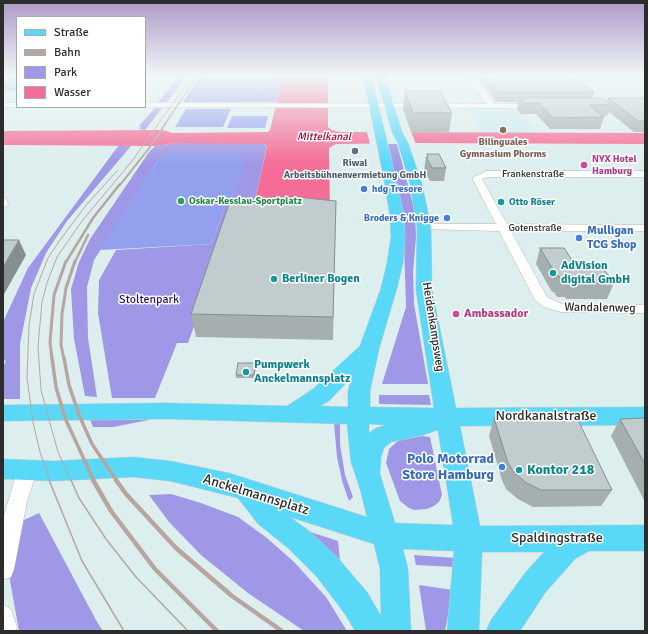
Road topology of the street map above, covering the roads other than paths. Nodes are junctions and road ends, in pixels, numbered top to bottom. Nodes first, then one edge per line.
1 (3, 105) edge
2 (16, 105) edge
3 (146, 106) edge
4 (374, 106) junction
5 (389, 106) junction
6 (492, 106) joint
7 (548, 106) edge
8 (645, 174) edge
9 (3, 201) edge
10 (3, 205) edge
11 (424, 227) junction
12 (503, 228) junction
13 (645, 228) edge
14 (645, 309) edge
15 (368, 349) junction
16 (3, 413) edge
17 (292, 414) junction
18 (357, 414) junction
19 (446, 416) junction
20 (645, 416) edge
21 (3, 469) edge
22 (27, 471) junction
23 (369, 477) junction
24 (246, 489) junction
25 (386, 535) junction
26 (593, 538) junction
27 (645, 538) edge
28 (469, 539) junction
29 (3, 569) edge
30 (3, 617) edge
31 (3, 630) edge
32 (372, 631) edge
33 (395, 631) edge
34 (462, 631) edge
35 (502, 631) edge

1 - 2 street
3 - 4 street
4 - 5 street
4 - 15 main road
5 - 6 street
5 - 11 main road, Heidenkampsweg
6 - 7 street
8 - 12 street, Frankenstraße
9 - 10 street
11 - 12 street, Gotenstraße
11 - 19 main road, Heidenkampsweg
12 - 13 street, Gotenstraße
12 - 14 street, Wandalenweg
15 - 17 main road
15 - 18 main road
16 - 17 main road
17 - 18 main road
18 - 19 main road
18 - 23 main road
19 - 20 main road, Nordkanalstraße
19 - 23 main road
19 - 28 main road
21 - 22 main road, Anckelmannsplatz
22 - 24 main road, Anckelmannsplatz
22 - 29 street
23 - 25 main road
24 - 25 main road, Anckelmannsplatz
24 - 32 main road
25 - 28 main road, Anckelmannsplatz
25 - 33 main road
26 - 27 main road, Spaldingstraße
26 - 28 main road, Spaldingstraße
26 - 35 main road
28 - 34 main road
30 - 31 street

